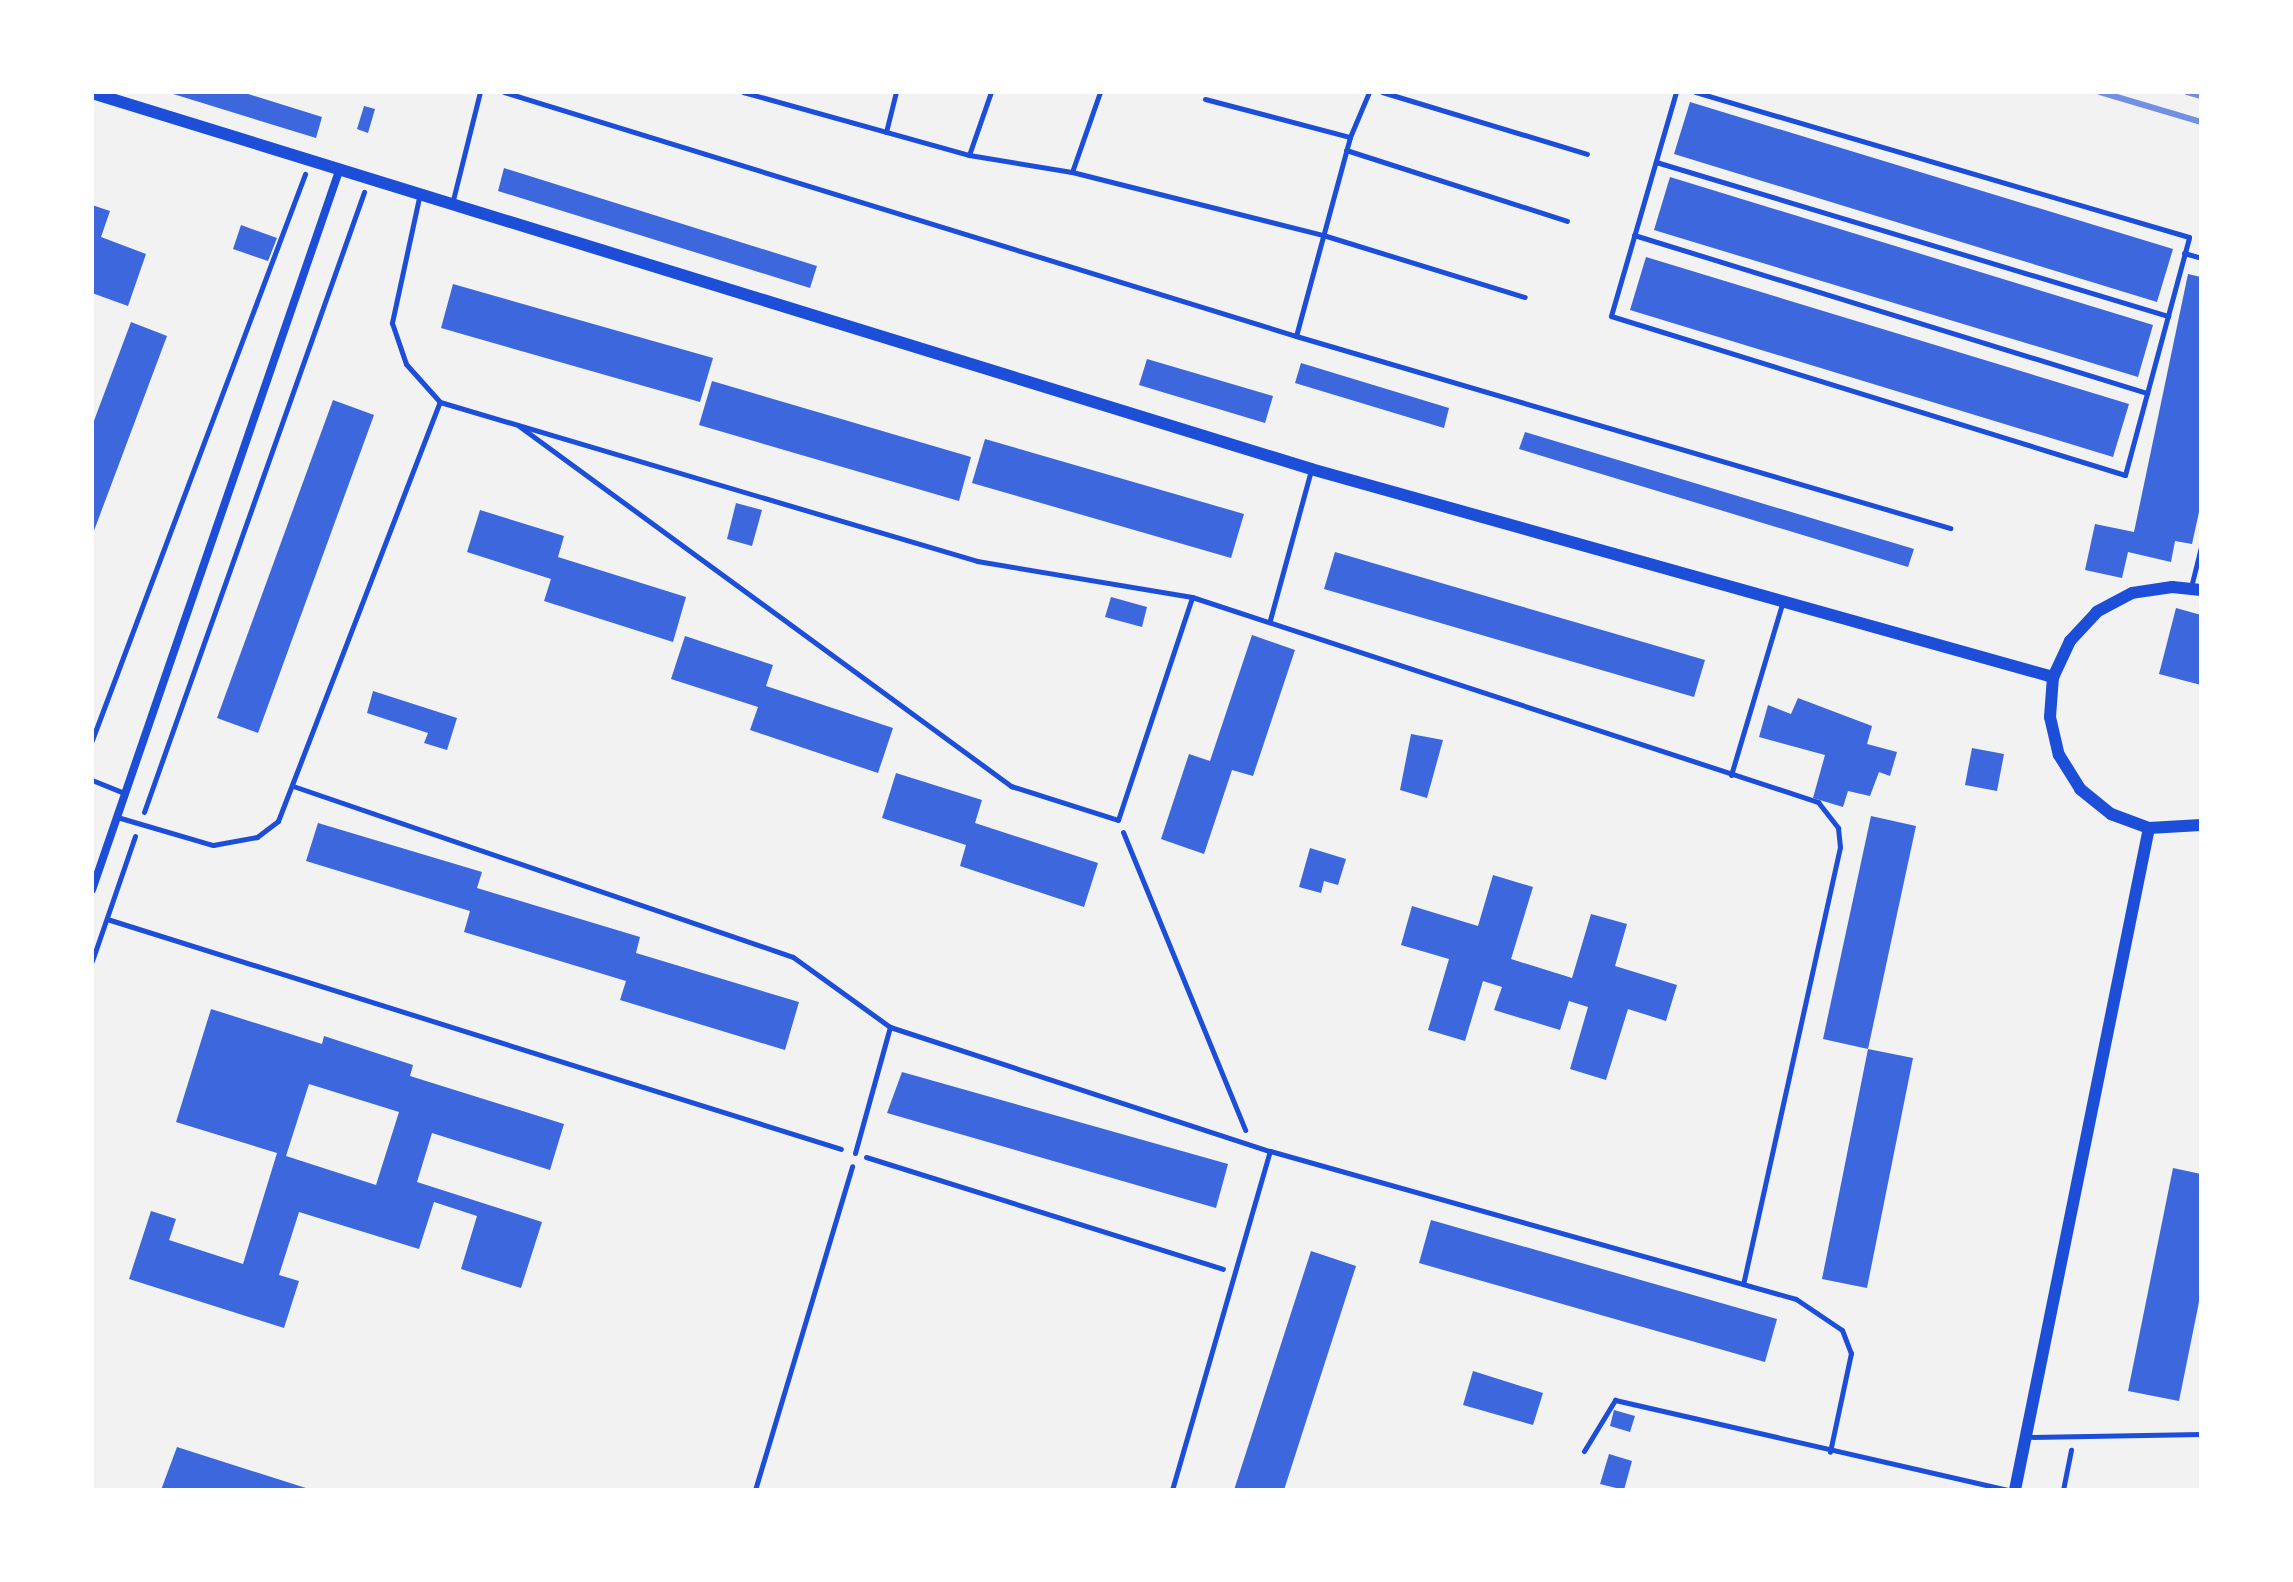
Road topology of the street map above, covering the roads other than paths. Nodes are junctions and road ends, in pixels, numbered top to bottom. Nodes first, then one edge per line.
1 (480, 92) edge
2 (504, 92) edge
3 (743, 92) edge
4 (896, 92) edge
5 (991, 92) edge
6 (1100, 92) edge
7 (1369, 92) edge
8 (1382, 92) edge
9 (1676, 92) edge
10 (1695, 92) edge
11 (92, 93) edge
12 (1205, 99) dead end
13 (886, 132) junction
14 (1350, 137) junction
15 (1346, 150) junction
16 (1587, 154) dead end
17 (969, 155) junction
18 (1656, 162) junction
19 (341, 167) junction
20 (1072, 172) junction
21 (421, 191) junction
22 (453, 200) junction
23 (1567, 221) dead end
24 (1323, 235) junction
25 (1634, 235) junction
26 (2184, 253) junction
27 (2201, 258) edge
28 (1525, 297) dead end
29 (2168, 316) junction
30 (1296, 336) junction
31 (2147, 393) junction
32 (440, 402) junction
33 (515, 423) junction
34 (1311, 469) junction
35 (1950, 528) dead end
36 (2201, 547) edge
37 (2196, 589) edge
38 (1192, 597) junction
39 (1782, 603) junction
40 (1270, 620) junction
41 (2053, 677) junction
42 (1731, 775) junction
43 (92, 780) edge
44 (293, 786) junction
45 (125, 794) junction
46 (117, 817) junction
47 (2201, 825) edge
48 (2149, 828) junction
49 (92, 890) edge
50 (890, 1027) junction
51 (1270, 1151) junction
52 (855, 1153) road end
53 (1743, 1283) junction
54 (2201, 1434) edge
55 (2024, 1437) junction
56 (1584, 1451) dead end
57 (1830, 1452) junction
58 (1172, 1490) edge
59 (2008, 1490) edge
60 (2015, 1490) edge

1 - 22 lane
2 - 30 lane
3 - 13 lane
4 - 13 lane
5 - 17 lane
6 - 20 lane
7 - 14 lane
8 - 16 lane
9 - 18 lane
10 - 26 lane
11 - 19 street
12 - 14 lane
13 - 17 lane
14 - 15 lane
15 - 23 lane
15 - 24 lane
17 - 20 lane
18 - 25 lane
18 - 29 lane
19 - 21 street
19 - 45 street
20 - 24 lane
21 - 22 street
21 - 32 lane
22 - 34 street
24 - 28 lane
24 - 30 lane
25 - 31 lane
25 - 31 lane
26 - 27 lane
26 - 29 lane
29 - 31 lane
30 - 35 lane
32 - 33 lane
32 - 44 lane
33 - 38 lane
33 - 38 lane
34 - 39 street
34 - 40 lane
36 - 37 lane
37 - 41 street
38 - 40 lane
39 - 41 street
39 - 42 lane
40 - 42 lane
41 - 48 street
42 - 53 lane
43 - 45 lane
44 - 46 lane
44 - 50 lane
45 - 46 street
46 - 49 street
47 - 48 street
48 - 55 street
50 - 51 lane
50 - 52 lane
51 - 53 lane
51 - 58 lane
53 - 57 lane
54 - 55 lane
55 - 60 street
56 - 57 lane
57 - 59 lane

